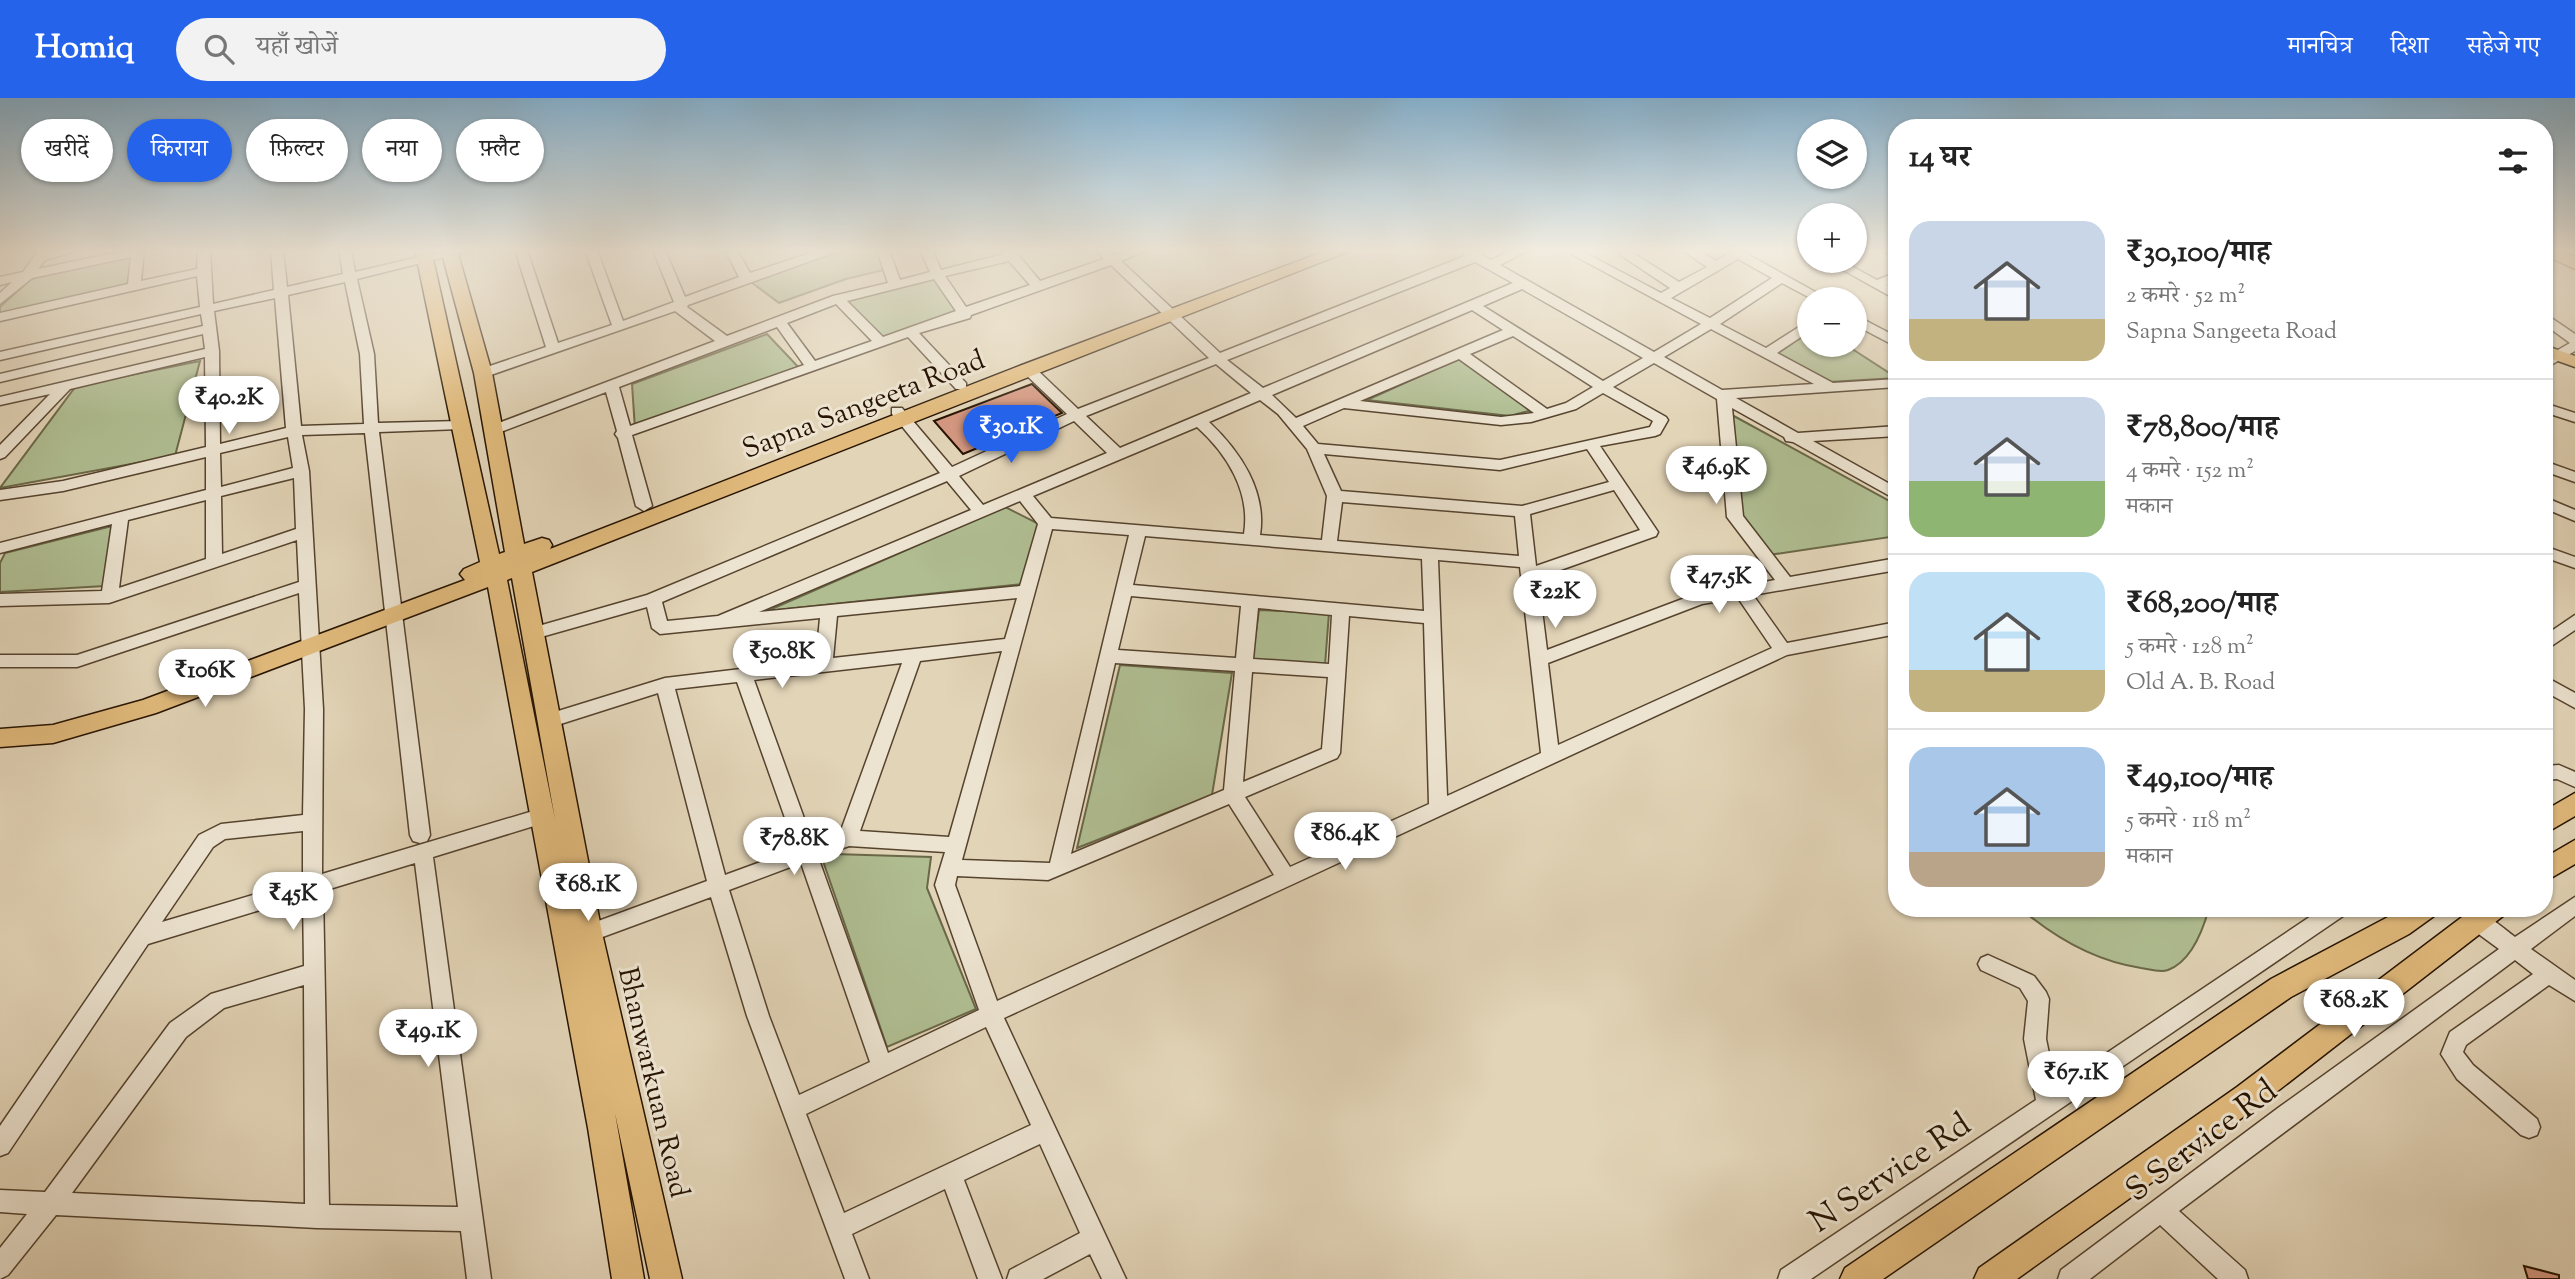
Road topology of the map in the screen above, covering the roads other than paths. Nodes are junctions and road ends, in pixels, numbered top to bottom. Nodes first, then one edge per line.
1 (53, 305) edge
2 (207, 305) edge
3 (222, 305) edge
4 (282, 305) edge
5 (356, 305) edge
6 (435, 305) edge
7 (467, 305) edge
8 (539, 305) edge
9 (611, 305) edge
10 (679, 305) joint
11 (823, 305) edge
12 (844, 305) edge
13 (958, 305) edge
14 (992, 305) edge
15 (1162, 305) edge
16 (1187, 305) edge
17 (1189, 305) edge
18 (1348, 305) edge
19 (1473, 305) joint
20 (1564, 305) edge
21 (1676, 305) edge
22 (1739, 305) edge
23 (207, 309) junction
24 (1170, 312) junction
25 (965, 315) junction
26 (0, 317) edge
27 (780, 322) junction
28 (1712, 323) junction
29 (1867, 326) edge
30 (619, 327) junction
31 (208, 329) junction
32 (1513, 331) junction
33 (911, 333) junction
34 (1797, 333) edge
35 (2553, 336) edge
36 (1888, 338) edge
37 (727, 343) junction
38 (882, 343) junction
39 (554, 350) junction
40 (212, 351) junction
41 (2561, 352) edge
42 (1460, 353) junction
43 (1767, 354) junction
44 (1653, 355) junction
45 (0, 356) edge
46 (1219, 360) junction
47 (812, 367) junction
48 (1028, 369) junction
49 (483, 373) junction
50 (0, 378) edge
51 (1888, 384) edge
52 (66, 385) junction
53 (961, 386) junction
54 (612, 387) junction
55 (1602, 387) junction
56 (1830, 387) junction
57 (1261, 392) junction
58 (1721, 397) junction
59 (0, 401) edge
60 (1346, 404) junction
61 (2553, 410) edge
62 (899, 414) junction
63 (1545, 414) junction
64 (1076, 415) junction
65 (2575, 418) edge
66 (1197, 419) junction
67 (1294, 424) junction
68 (461, 425) junction
69 (372, 426) junction
70 (493, 430) junction
71 (294, 432) junction
72 (1888, 432) edge
73 (622, 435) junction
74 (1791, 438) junction
75 (1591, 443) junction
76 (1314, 448) junction
77 (212, 453) junction
78 (1116, 453) junction
79 (0, 454) edge
80 (2553, 469) edge
81 (301, 471) junction
82 (950, 474) junction
83 (2575, 477) edge
84 (1618, 484) junction
85 (1888, 489) edge
86 (1022, 493) junction
87 (0, 495) edge
88 (212, 495) junction
89 (1335, 496) junction
90 (644, 506) junction
91 (2553, 506) edge
92 (980, 511) junction
93 (1522, 511) junction
94 (2575, 516) edge
95 (121, 518) junction
96 (1046, 523) junction
97 (1138, 531) junction
98 (302, 533) junction
99 (1251, 541) junction
100 (1329, 546) junction
101 (0, 548) edge
102 (1430, 554) junction
103 (2553, 554) edge
104 (519, 561) junction
105 (2575, 563) edge
106 (214, 564) junction
107 (1888, 566) edge
108 (1529, 569) junction
109 (494, 570) junction
110 (1786, 583) junction
111 (307, 585) junction
112 (1124, 590) junction
113 (1028, 591) junction
114 (1742, 591) junction
115 (109, 597) junction
116 (653, 599) junction
117 (0, 600) edge
118 (1250, 601) junction
119 (1341, 608) junction
120 (829, 611) junction
121 (394, 612) junction
122 (1432, 618) junction
123 (2575, 621) edge
124 (720, 622) junction
125 (1888, 630) edge
126 (534, 632) junction
127 (2553, 638) edge
128 (1013, 644) junction
129 (310, 646) junction
130 (1783, 650) junction
131 (913, 656) junction
132 (1108, 656) junction
133 (1539, 660) junction
134 (0, 661) edge
135 (1244, 665) junction
136 (824, 666) junction
137 (1337, 671) junction
138 (744, 676) junction
139 (665, 684) junction
140 (2553, 688) edge
141 (2575, 701) edge
142 (548, 721) junction
143 (0, 738) edge
144 (1550, 754) junction
145 (2553, 772) edge
146 (2575, 780) edge
147 (1233, 794) junction
148 (2575, 803) edge
149 (1438, 806) junction
150 (543, 816) junction
151 (2553, 818) edge
152 (312, 822) junction
153 (848, 838) junction
154 (421, 844) junction
155 (956, 845) junction
156 (2575, 850) edge
157 (807, 854) junction
158 (2553, 866) edge
159 (1058, 867) junction
160 (950, 868) junction
161 (1286, 877) junction
162 (718, 887) junction
163 (312, 888) junction
164 (2575, 905) edge
165 (2326, 917) edge
166 (2412, 917) edge
167 (2482, 917) edge
168 (2487, 917) edge
169 (589, 933) junction
170 (141, 937) junction
171 (2515, 949) junction
172 (1988, 964) dead end
173 (315, 972) junction
174 (2549, 974) junction
175 (2575, 992) edge
176 (991, 1014) junction
177 (882, 1065) junction
178 (2048, 1104) junction
179 (792, 1110) junction
180 (2529, 1127) dead end
181 (1045, 1130) junction
182 (0, 1145) edge
183 (950, 1173) junction
184 (0, 1201) edge
185 (51, 1203) junction
186 (2161, 1210) junction
187 (317, 1216) junction
188 (469, 1219) junction
189 (838, 1228) junction
190 (1095, 1238) junction
191 (0, 1267) edge
192 (479, 1279) edge
193 (628, 1279) edge
194 (666, 1279) edge
195 (857, 1279) edge
196 (990, 1279) edge
197 (1018, 1279) edge
198 (1114, 1279) edge
199 (1790, 1279) edge
200 (1856, 1279) edge
201 (1990, 1279) edge
202 (2070, 1279) edge
203 (2236, 1279) edge

1 - 26 street
2 - 23 street
3 - 23 street
4 - 71 street
5 - 69 street
6 - 68 main road, Bhanwarkuan Road
7 - 49 main road, Bhanwarkuan Road
8 - 39 street
9 - 30 street
10 - 30 street
10 - 37 street
11 - 27 street
12 - 38 street
13 - 25 street
14 - 25 street
15 - 24 street
16 - 24 main road, Sapna Sangeeta Road
17 - 24 main road, Sapna Sangeeta Road
18 - 46 street
19 - 32 street
19 - 57 street
20 - 44 street
21 - 28 street
22 - 28 street
23 - 31 street
23 - 45 street
24 - 46 street
24 - 48 main road, Sapna Sangeeta Road
24 - 53 main road, Sapna Sangeeta Road
25 - 33 street
27 - 37 street
27 - 47 street
28 - 43 street
28 - 44 street
29 - 36 street
30 - 39 street
31 - 40 street
31 - 50 street
32 - 42 street
32 - 55 street
33 - 38 street
33 - 53 street
34 - 43 street
35 - 41 street
37 - 54 street
38 - 47 street
39 - 49 street
40 - 52 street
40 - 77 street
42 - 60 street
42 - 63 street
43 - 56 street
44 - 55 street
44 - 58 street
46 - 57 street
46 - 64 street
47 - 73 street
48 - 62 main road, Sapna Sangeeta Road
48 - 64 street
49 - 70 main road, Bhanwarkuan Road
51 - 56 street
52 - 59 street
52 - 79 street
53 - 62 main road, Sapna Sangeeta Road
54 - 70 street
54 - 73 street
55 - 63 street
55 - 75 street
56 - 58 street
57 - 66 street
57 - 67 street
58 - 74 street
58 - 110 street
60 - 63 street
60 - 67 street
61 - 65 street
62 - 82 street
62 - 90 main road, Sapna Sangeeta Road
62 - 104 main road, Sapna Sangeeta Road
64 - 78 street
64 - 82 street
66 - 78 street
66 - 99 street
67 - 76 street
68 - 69 street
68 - 109 main road, Bhanwarkuan Road
69 - 71 street
69 - 121 street
70 - 104 main road, Bhanwarkuan Road
71 - 77 street
71 - 81 street
72 - 74 street
73 - 90 street
74 - 85 street
75 - 76 street
75 - 84 street
76 - 89 street
77 - 87 street
77 - 88 street
78 - 86 street
80 - 83 street
81 - 88 street
81 - 98 street
82 - 92 street
82 - 116 street
84 - 93 street
84 - 108 street
86 - 92 street
86 - 96 street
88 - 95 street
88 - 106 street
89 - 93 street
89 - 100 street
90 - 104 main road, Sapna Sangeeta Road
91 - 94 street
92 - 124 street
93 - 108 street
95 - 101 street
95 - 115 street
96 - 97 street
96 - 113 street
97 - 99 street
97 - 112 street
98 - 106 street
98 - 111 street
99 - 100 street
100 - 102 street
102 - 108 street
102 - 122 street
103 - 105 street
104 - 109 main road
104 - 126 main road, Bhanwarkuan Road
106 - 115 street
107 - 110 street
108 - 133 street
109 - 121 main road
109 - 150 main road, Bhanwarkuan Road
110 - 114 street
111 - 129 street
111 - 134 street
112 - 118 street
112 - 132 street
113 - 120 street
113 - 128 street
114 - 130 street
114 - 133 street
115 - 117 street
116 - 124 street
116 - 126 street
118 - 119 street
118 - 135 street
119 - 122 street
119 - 137 street
120 - 124 street
120 - 136 street
121 - 129 main road
121 - 154 street
122 - 149 street
123 - 127 street
125 - 130 street
126 - 142 main road, Bhanwarkuan Road
128 - 131 street
128 - 155 street
129 - 143 main road
129 - 152 street
130 - 144 street
131 - 136 street
131 - 153 street
132 - 135 street
132 - 159 street
133 - 144 street
135 - 137 street
135 - 147 street
136 - 138 street
137 - 147 street
138 - 139 street
138 - 157 street
139 - 142 street
139 - 162 street
140 - 141 street
142 - 169 main road, Bhanwarkuan Road
144 - 149 street
145 - 146 street
147 - 159 street
147 - 161 street
148 - 151 main road
149 - 161 street
150 - 154 street
150 - 193 main road, Bhanwarkuan Road
152 - 163 street
152 - 170 street
153 - 155 street
153 - 157 street
154 - 163 street
154 - 188 street
155 - 160 street
156 - 158 main road
157 - 162 street
157 - 177 street
159 - 160 street
160 - 176 street
161 - 176 street
162 - 169 street
162 - 179 street
163 - 170 street
163 - 173 street
164 - 171 street, S Service Rd
165 - 178 street, N Service Rd
166 - 200 main road
167 - 201 main road
168 - 171 street
169 - 194 main road, Bhanwarkuan Road
170 - 182 street
171 - 174 street
171 - 186 street, S Service Rd
172 - 178 street
173 - 185 street
173 - 187 street
174 - 175 street
174 - 180 street
176 - 177 street
176 - 181 street
177 - 179 street
178 - 199 street, N Service Rd
179 - 189 street
181 - 183 street
181 - 190 street
183 - 189 street
183 - 196 street
184 - 185 street
185 - 187 street
185 - 191 street
186 - 202 street, S Service Rd
186 - 203 street
187 - 188 street
188 - 192 street
189 - 195 street
190 - 197 street
190 - 198 street

